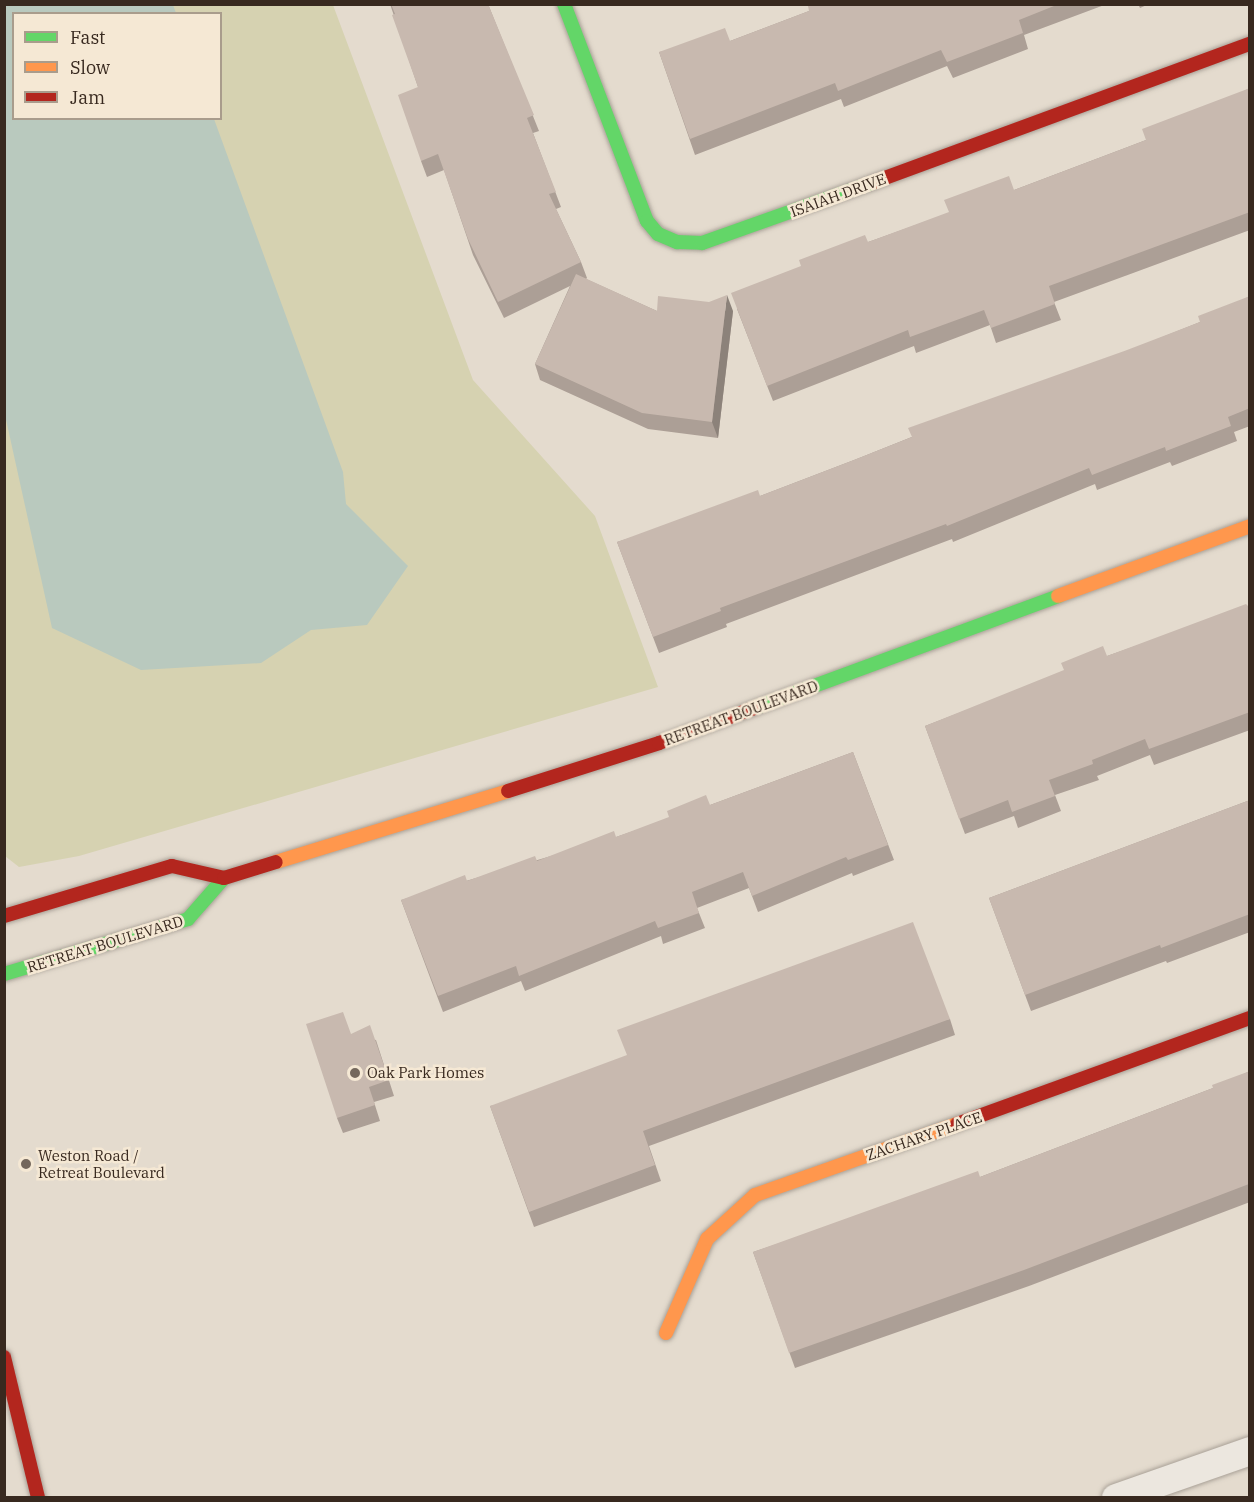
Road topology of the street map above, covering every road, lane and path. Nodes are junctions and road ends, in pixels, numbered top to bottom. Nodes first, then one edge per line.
1 (564, 4) edge
2 (1250, 44) edge
3 (1250, 526) edge
4 (224, 878) junction
5 (4, 916) edge
6 (4, 974) edge
7 (1250, 1018) edge
8 (666, 1333) dead end
9 (5, 1359) edge
10 (1250, 1451) edge
11 (38, 1497) edge
12 (1116, 1497) edge

1 - 2 street, ISAIAH DRIVE
3 - 4 street, RETREAT BOULEVARD
4 - 5 street
4 - 6 street, RETREAT BOULEVARD
7 - 8 street, ZACHARY PLACE
9 - 11 street
10 - 12 street

